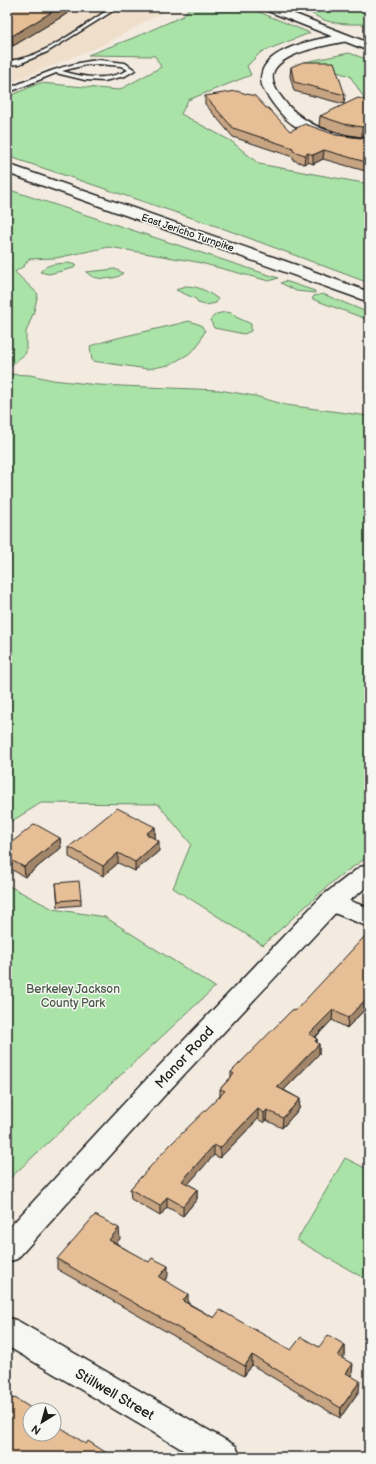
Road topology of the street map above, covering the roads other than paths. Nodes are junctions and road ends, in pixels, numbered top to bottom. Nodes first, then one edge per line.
1 (102, 7) edge
2 (270, 7) edge
3 (344, 38) junction
4 (369, 47) edge
5 (7, 63) edge
6 (56, 71) junction
7 (7, 91) edge
8 (369, 143) edge
9 (7, 168) edge
10 (369, 297) edge
11 (369, 873) edge
12 (331, 902) junction
13 (369, 918) edge
14 (7, 1250) edge
15 (7, 1330) edge
16 (224, 1457) edge

1 - 5 lane
2 - 3 street
3 - 4 street
3 - 8 street
6 - 6 lane
6 - 7 lane
9 - 10 street, East Jericho Turnpike
11 - 12 street, Manor Road
12 - 13 street
12 - 14 street, Manor Road
15 - 16 street, Stillwell Street

